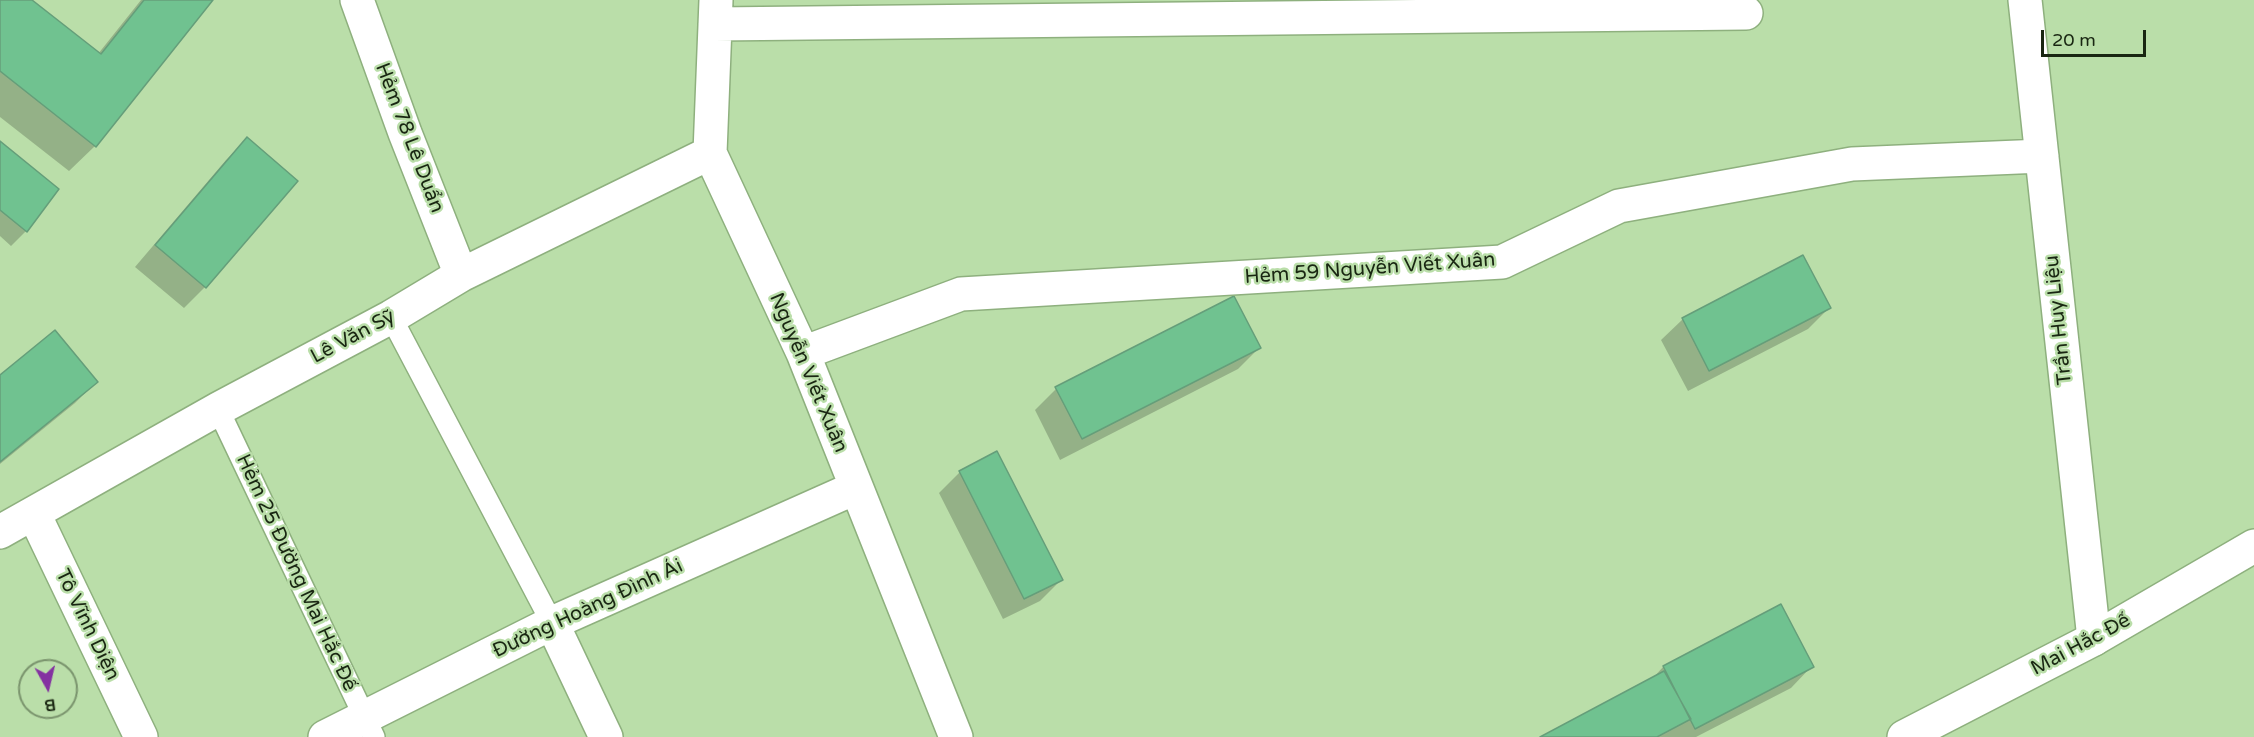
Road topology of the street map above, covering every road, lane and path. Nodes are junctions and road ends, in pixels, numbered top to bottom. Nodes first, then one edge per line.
1 (357, 0) edge
2 (2025, 0) edge
3 (1593, 7) edge
4 (1030, 10) edge
5 (716, 12) edge
6 (1746, 13) dead end
7 (710, 153) junction
8 (2042, 156) junction
9 (461, 275) junction
10 (391, 317) junction
11 (803, 353) junction
12 (218, 409) junction
13 (855, 488) junction
14 (34, 514) junction
15 (0, 532) edge
16 (2254, 546) edge
17 (552, 623) junction
18 (2094, 639) junction
19 (369, 727) edge
20 (141, 737) edge
21 (325, 737) edge
22 (606, 737) edge
23 (956, 737) edge
24 (1904, 737) edge

1 - 9 street, Hẻm 78 Lê Duẩn
2 - 8 street, Trần Huy Liệu
3 - 4 street
3 - 6 street
4 - 5 street
5 - 7 street, Nguyễn Viết Xuân
7 - 9 street, Lê Văn Sỹ
7 - 11 street, Nguyễn Viết Xuân
8 - 11 street, Hẻm 59 Nguyễn Viết Xuân
8 - 18 street, Trần Huy Liệu
9 - 10 street, Lê Văn Sỹ
10 - 12 street, Lê Văn Sỹ
10 - 17 lane
11 - 13 street, Nguyễn Viết Xuân
12 - 14 street, Lê Văn Sỹ
12 - 19 lane, Hẻm 25 Đường Mai Hắc Đế
13 - 17 street, Đường Hoàng Đình Ái
13 - 23 street, Nguyễn Viết Xuân
14 - 15 street, Lê Văn Sỹ
14 - 20 street, Tô Vĩnh Diện
16 - 18 street, Mai Hắc Đế
17 - 19 street, Đường Hoàng Đình Ái
17 - 22 street
18 - 24 street, Mai Hắc Đế
19 - 21 street, Đường Hoàng Đình Ái

